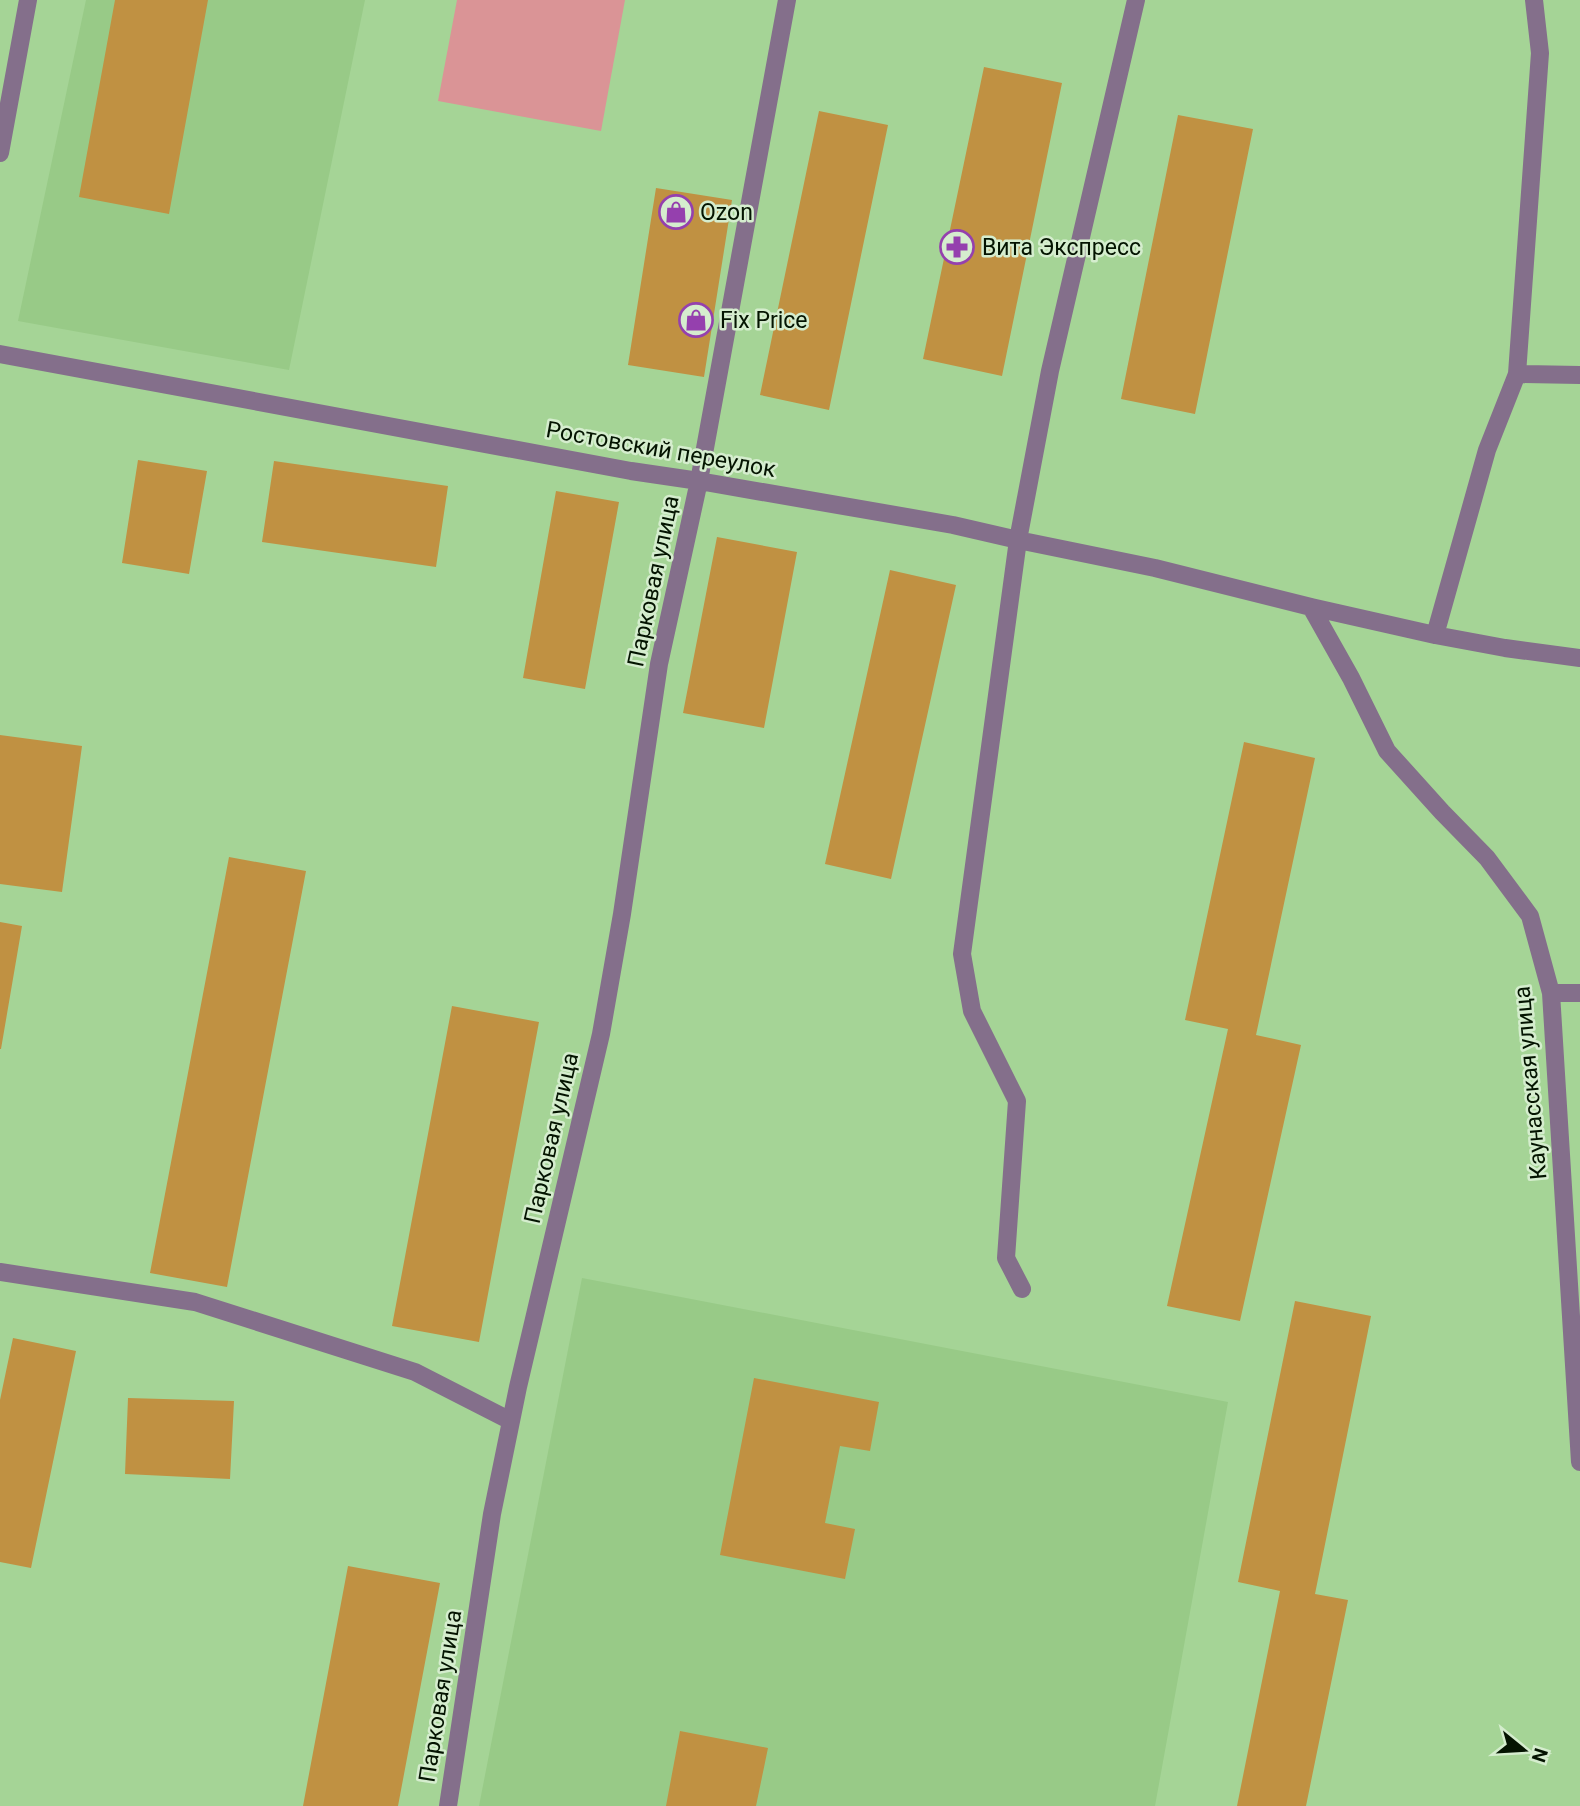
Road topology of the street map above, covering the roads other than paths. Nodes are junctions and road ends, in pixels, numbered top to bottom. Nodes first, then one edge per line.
1 (28, 0) edge
2 (787, 0) edge
3 (1136, 0) edge
4 (1534, 0) edge
5 (0, 153) edge
6 (0, 354) edge
7 (1517, 374) junction
8 (1580, 375) edge
9 (699, 481) junction
10 (1018, 540) junction
11 (1311, 607) junction
12 (1435, 635) junction
13 (1580, 658) edge
14 (1551, 993) junction
15 (1580, 993) edge
16 (0, 1272) edge
17 (1021, 1289) dead end
18 (511, 1421) junction
19 (1580, 1462) edge
20 (448, 1806) edge

1 - 5 street
2 - 9 street, Парковая улица
3 - 10 street
4 - 7 street
6 - 9 street, Ростовский переулок
7 - 8 street
7 - 12 street
9 - 10 street, Ростовский переулок
9 - 18 street, Парковая улица
10 - 11 street, Ростовский переулок
10 - 17 street
11 - 12 street, Ростовский переулок
11 - 14 street, Каунасская улица
12 - 13 street, Ростовский переулок
14 - 15 street
14 - 19 street, Каунасская улица
16 - 18 street
18 - 20 street, Парковая улица

